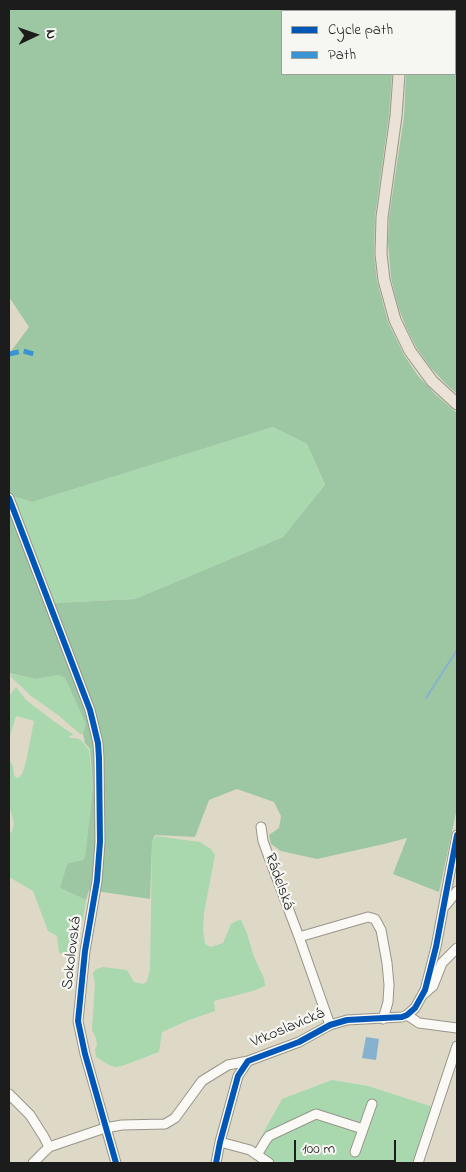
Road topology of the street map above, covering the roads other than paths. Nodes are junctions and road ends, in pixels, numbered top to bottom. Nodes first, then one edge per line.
1 (399, 75) edge
2 (457, 404) edge
3 (9, 498) edge
4 (261, 826) dead end
5 (457, 835) edge
6 (457, 891) edge
7 (444, 908) junction
8 (299, 937) junction
9 (457, 948) edge
10 (421, 998) junction
11 (407, 1016) junction
12 (383, 1019) junction
13 (330, 1025) junction
14 (457, 1028) edge
15 (457, 1046) edge
16 (248, 1061) junction
17 (9, 1094) edge
18 (372, 1104) dead end
19 (105, 1128) junction
20 (363, 1129) junction
21 (220, 1142) junction
22 (49, 1147) junction
23 (355, 1152) dead end
24 (257, 1155) junction
25 (33, 1163) edge
26 (116, 1163) edge
27 (216, 1163) edge
28 (269, 1163) edge
29 (418, 1163) edge

1 - 2 main road
3 - 19 street, Sokolovská
4 - 8 street, Rádelská
5 - 7 street
6 - 7 street
7 - 10 street
8 - 12 street
8 - 13 street, Rádelská
9 - 10 street
10 - 11 street
11 - 12 street, Vrkoslavická
11 - 14 street
12 - 13 street, Vrkoslavická
13 - 16 street, Vrkoslavická
15 - 29 street
16 - 19 street
16 - 21 street, Vrkoslavická
17 - 22 street
18 - 20 street
19 - 22 street
19 - 26 street, Sokolovská
20 - 23 street
20 - 24 street
21 - 24 street
21 - 27 street, Vrkoslavická
22 - 25 street
24 - 28 street

